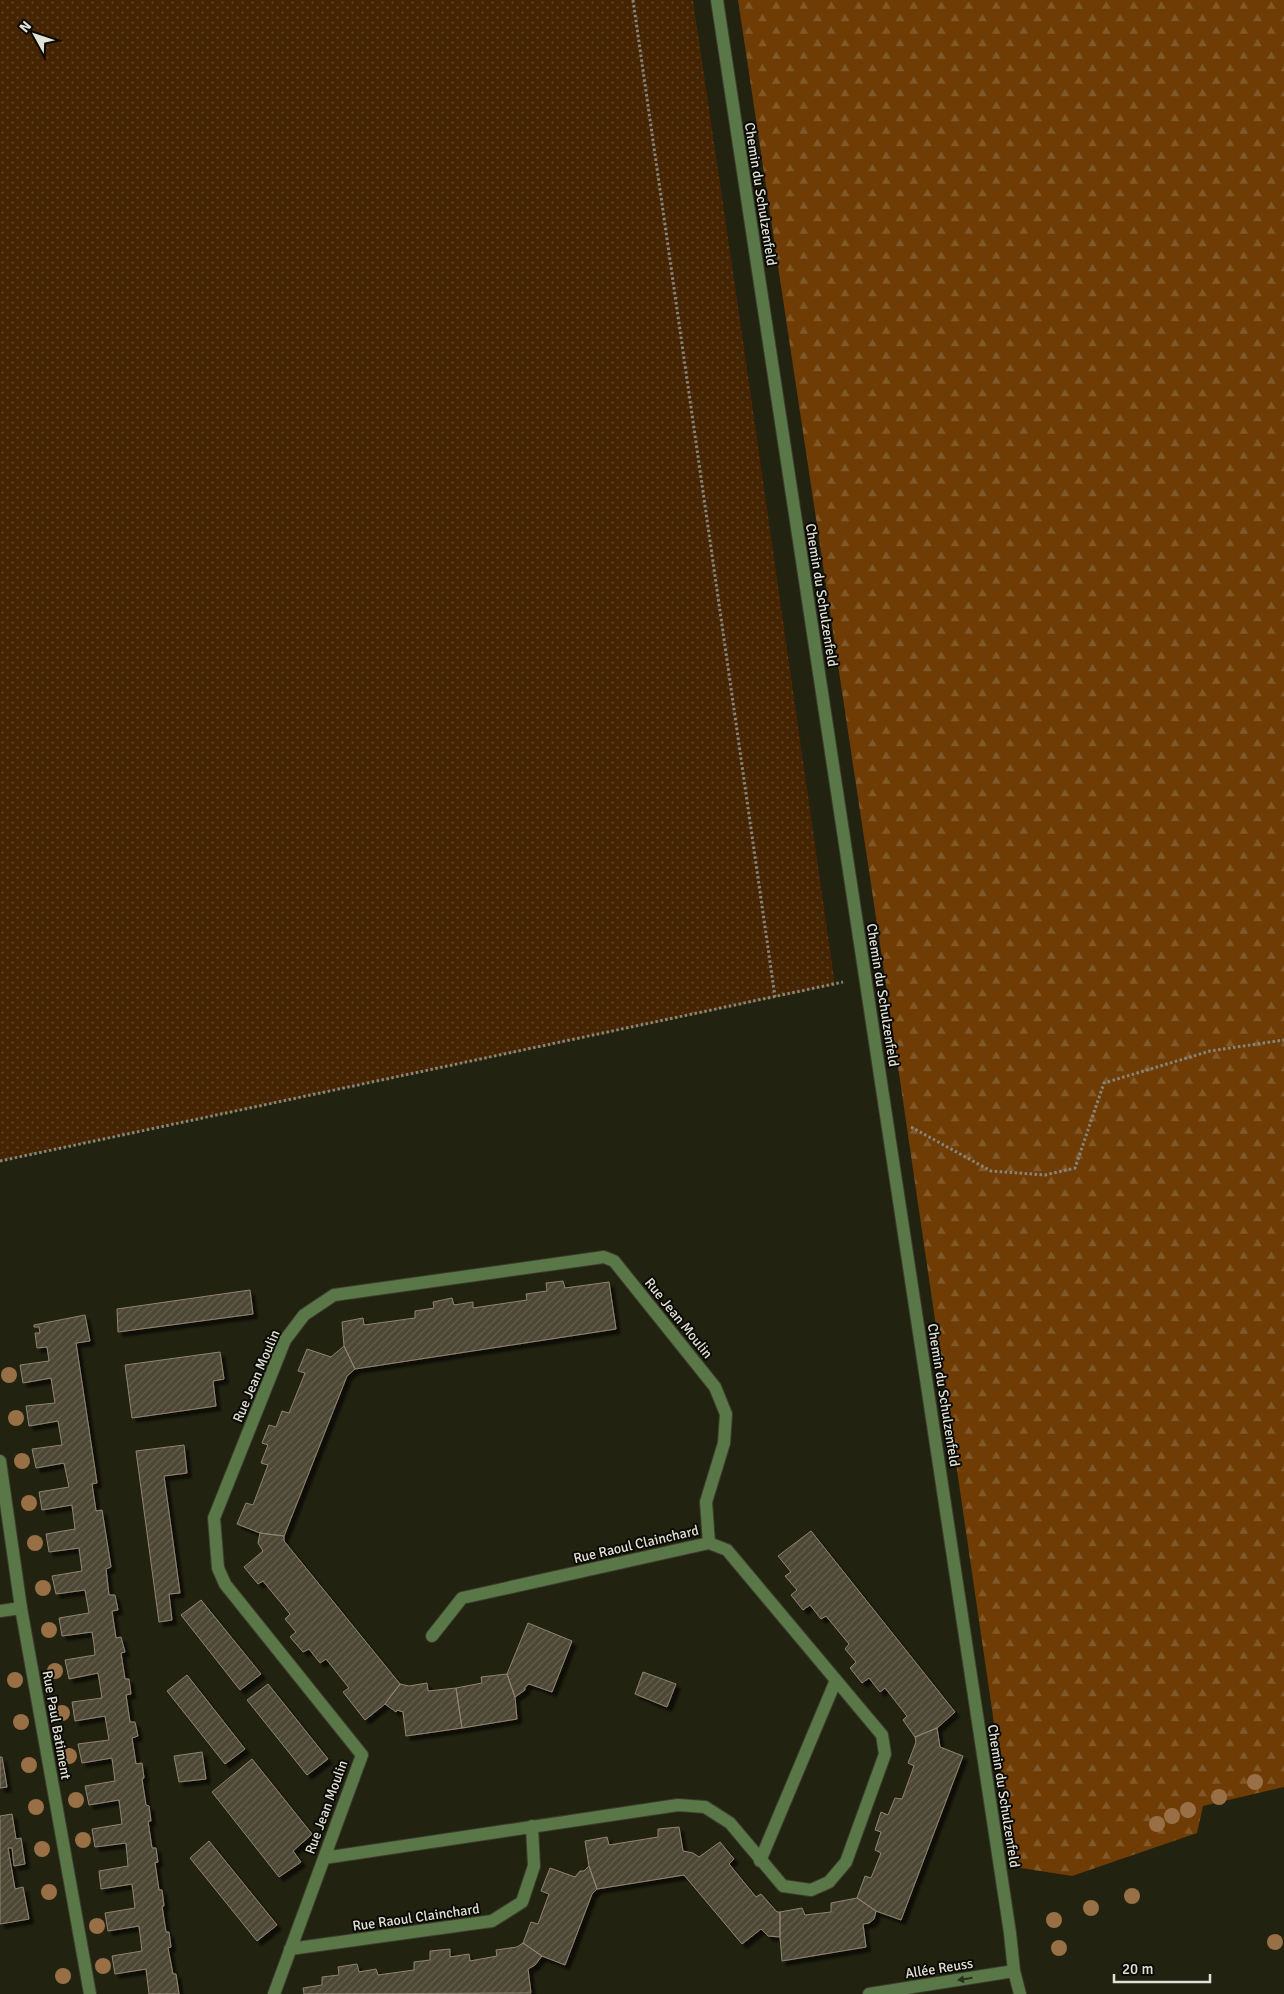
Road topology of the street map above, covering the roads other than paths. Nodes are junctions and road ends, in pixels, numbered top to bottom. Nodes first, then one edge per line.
1 (717, 0) edge
2 (0, 1460) edge
3 (709, 1543) junction
4 (21, 1608) junction
5 (0, 1611) edge
6 (432, 1636) dead end
7 (836, 1680) junction
8 (532, 1826) junction
9 (324, 1858) junction
10 (760, 1861) junction
11 (290, 1949) junction
12 (1014, 1971) junction
13 (90, 1994) edge
14 (274, 1994) edge
15 (868, 1994) edge
16 (1020, 1994) edge

1 - 12 street, Chemin du Schulzenfeld
2 - 4 street, Rue Paul Batiment
3 - 6 street, Rue Raoul Clainchard
3 - 7 street, Rue Raoul Clainchard
3 - 9 street, Rue Jean Moulin
4 - 5 street
4 - 13 street, Rue Paul Batiment
7 - 10 street
7 - 10 street, Rue Raoul Clainchard
8 - 9 street, Rue Raoul Clainchard
8 - 10 street, Rue Raoul Clainchard
8 - 11 street, Rue Raoul Clainchard
9 - 11 street, Rue Jean Moulin
11 - 14 street, Rue Jean Moulin
12 -> 15 street, Allée Reuss
12 - 16 street, Chemin du Schulzenfeld

